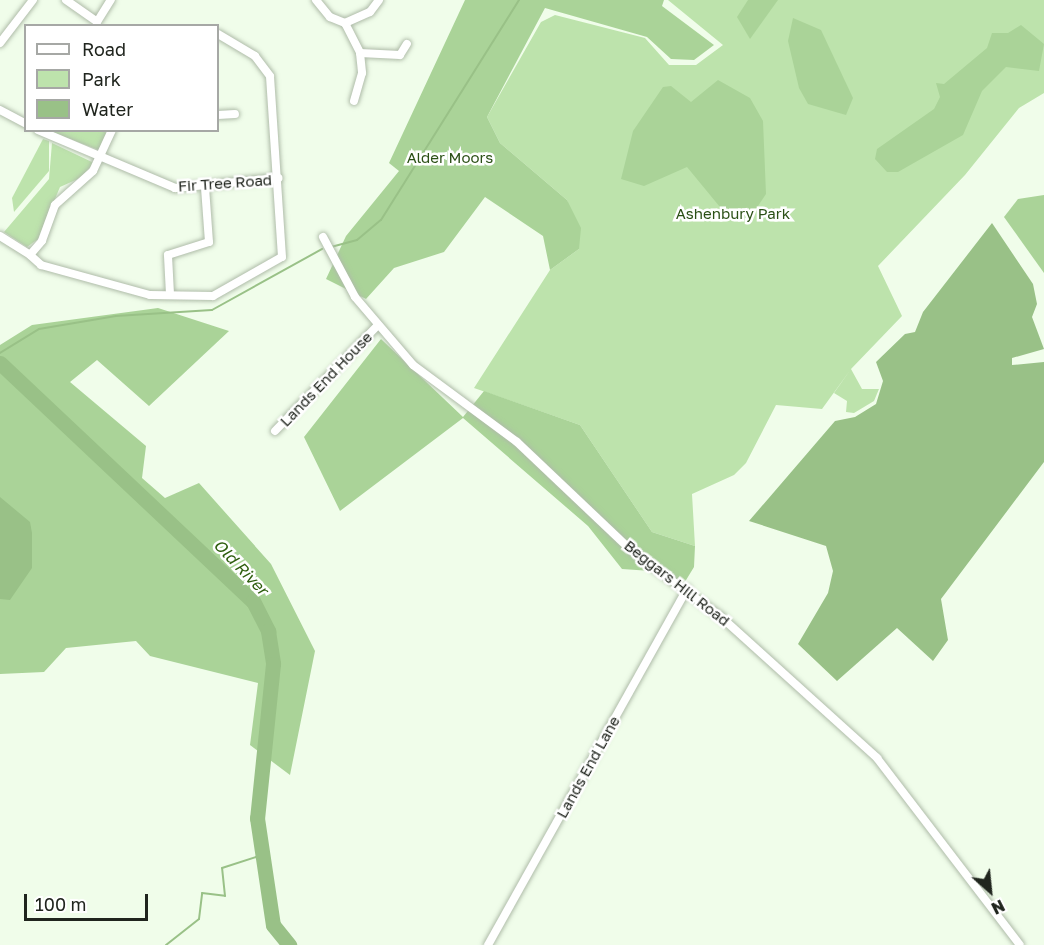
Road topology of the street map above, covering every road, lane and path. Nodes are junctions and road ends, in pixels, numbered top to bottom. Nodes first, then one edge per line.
1 (33, 0) edge
2 (66, 0) edge
3 (111, 0) edge
4 (316, 0) edge
5 (379, 0) edge
6 (345, 23) junction
7 (98, 24) edge
8 (219, 35) edge
9 (0, 43) edge
10 (407, 44) dead end
11 (360, 53) junction
12 (354, 101) dead end
13 (0, 110) edge
14 (235, 114) dead end
15 (219, 115) edge
16 (24, 123) edge
17 (41, 132) edge
18 (111, 132) edge
19 (102, 156) junction
20 (279, 178) junction
21 (205, 187) junction
22 (0, 236) edge
23 (323, 237) dead end
24 (30, 255) junction
25 (170, 294) junction
26 (376, 326) junction
27 (274, 431) dead end
28 (687, 589) junction
29 (488, 945) edge
30 (1020, 945) edge

1 - 9 street
2 - 7 street
3 - 7 street
4 - 6 street
5 - 6 street
6 - 11 street
8 - 20 street
10 - 11 street
11 - 12 street
13 - 16 street
14 - 15 street
17 - 19 street, Fir Tree Road
18 - 19 street
19 - 21 street, Fir Tree Road
19 - 24 street
20 - 21 street, Fir Tree Road
20 - 25 street, Fir Tree Road
21 - 25 street
22 - 24 street
23 - 26 street, Beggars Hill Road
24 - 25 street
26 - 27 street, Lands End House
26 - 28 street, Beggars Hill Road
28 - 29 street, Lands End Lane
28 - 30 street, Beggars Hill Road

